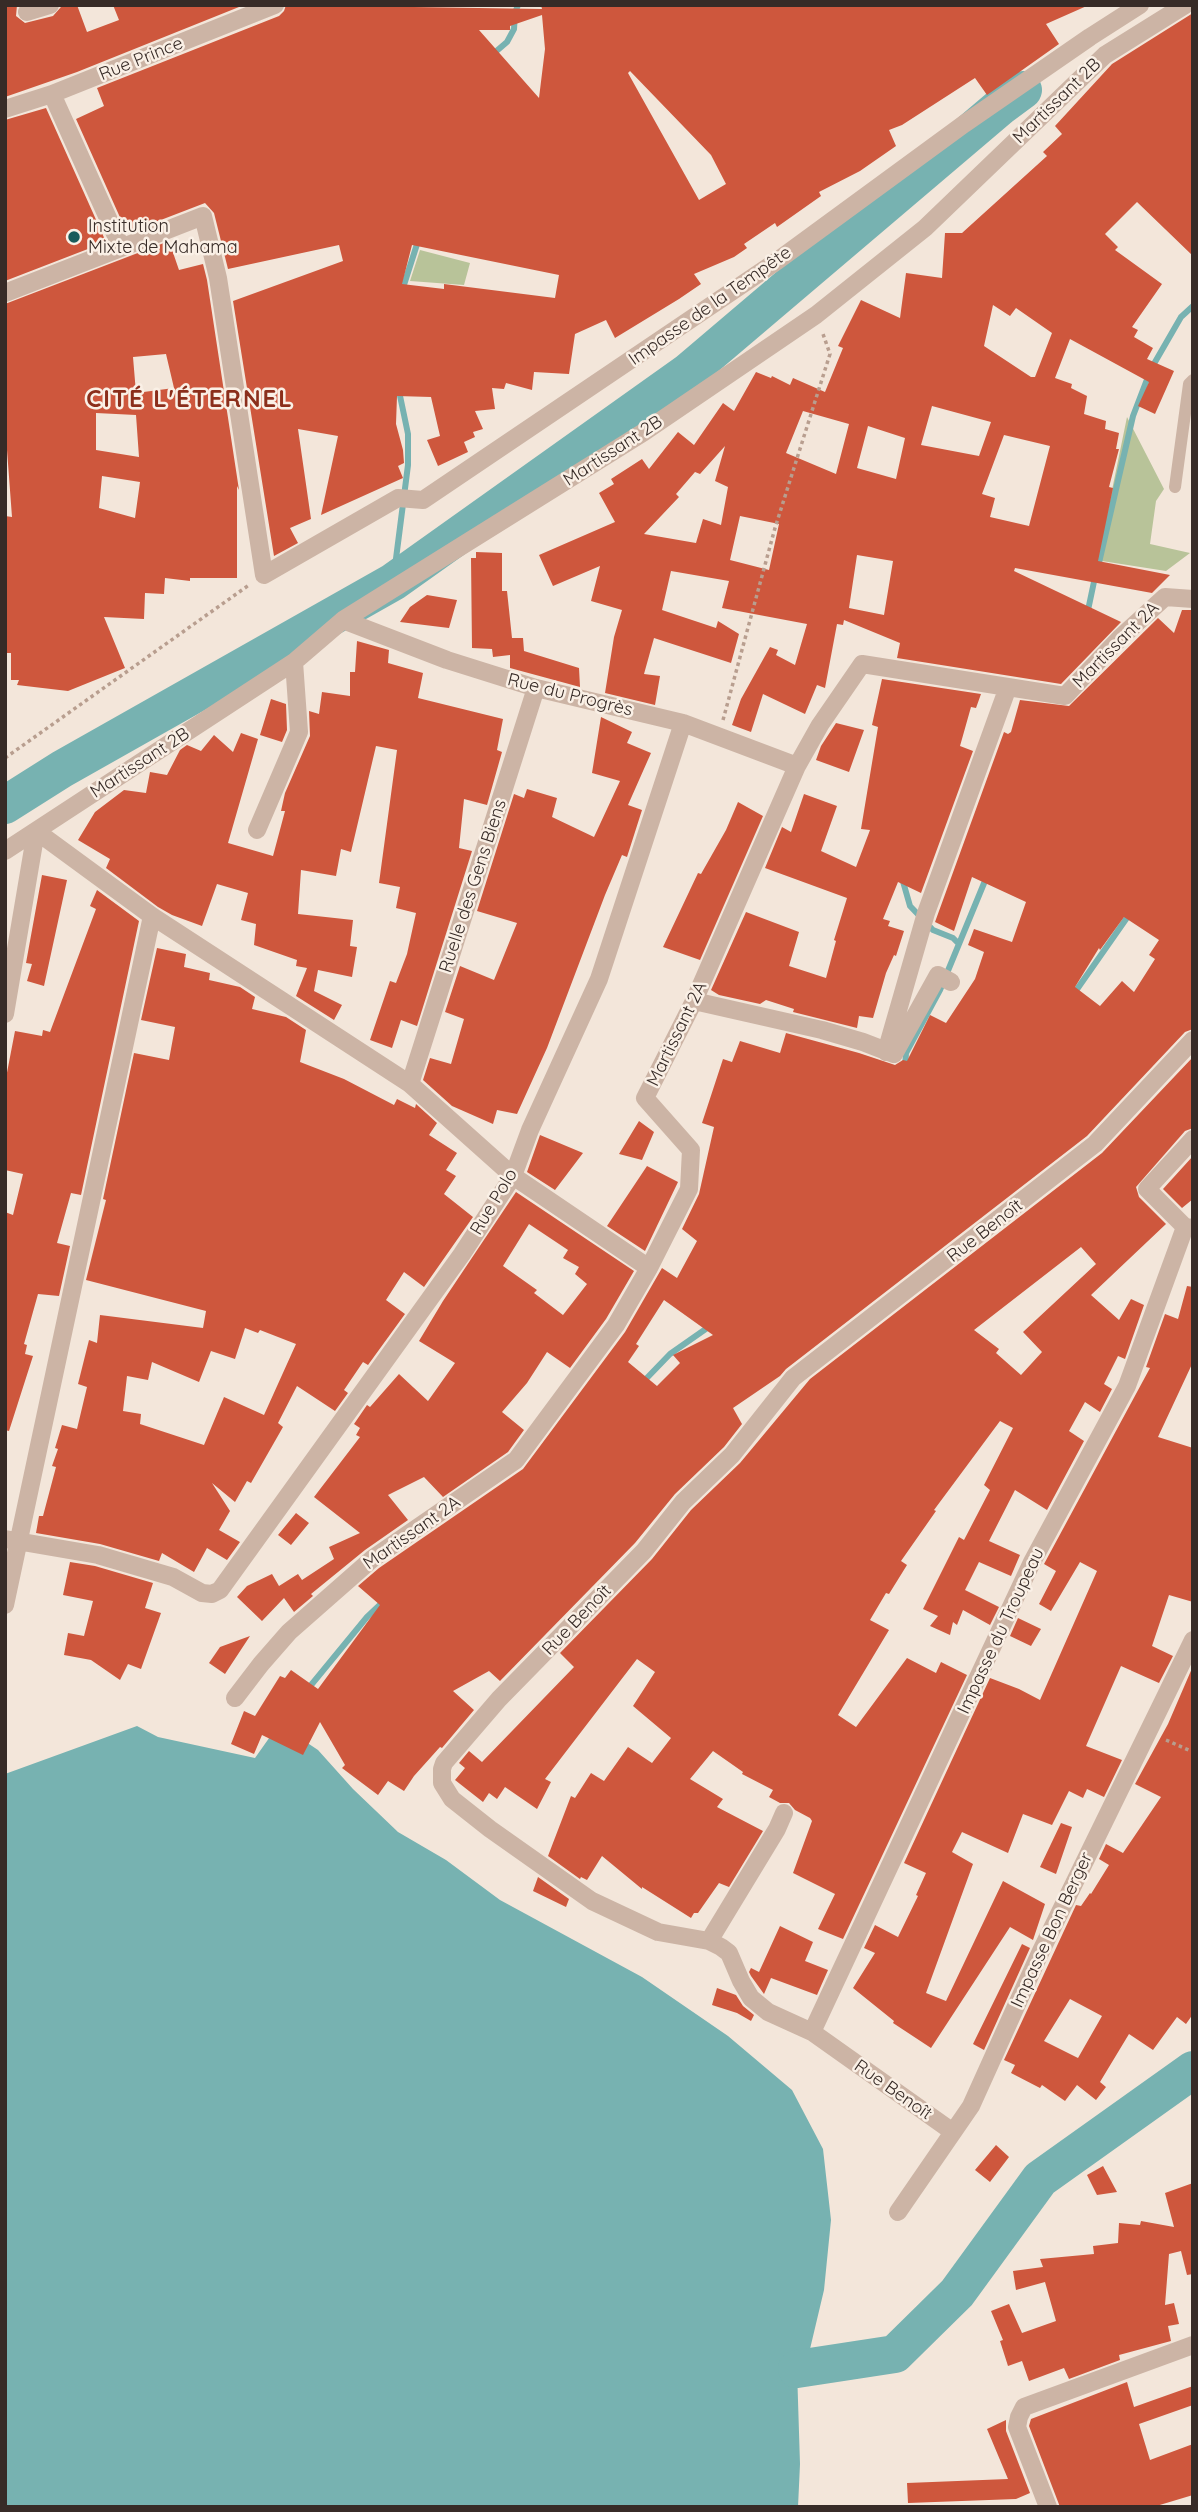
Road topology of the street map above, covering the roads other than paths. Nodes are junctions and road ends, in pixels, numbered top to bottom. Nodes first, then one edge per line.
1 (50, 5) edge
2 (275, 5) edge
3 (1140, 5) edge
4 (1185, 5) edge
5 (27, 12) dead end
6 (52, 94) junction
7 (5, 109) edge
8 (121, 247) junction
9 (5, 293) edge
10 (1193, 380) edge
11 (1175, 487) dead end
12 (1193, 599) edge
13 (343, 620) junction
14 (294, 662) junction
15 (1008, 687) junction
16 (536, 688) junction
17 (683, 723) junction
18 (797, 766) junction
19 (257, 830) dead end
20 (36, 831) junction
21 (5, 851) edge
22 (152, 916) junction
23 (944, 978) dead end
24 (694, 1001) junction
25 (5, 1014) edge
26 (1193, 1041) edge
27 (886, 1052) junction
28 (411, 1084) junction
29 (1193, 1139) edge
30 (513, 1175) junction
31 (1189, 1227) edge
32 (649, 1268) junction
33 (12, 1539) edge
34 (5, 1605) edge
35 (1193, 1640) edge
36 (235, 1698) dead end
37 (784, 1813) dead end
38 (709, 1941) junction
39 (812, 2032) junction
40 (953, 2132) junction
41 (898, 2212) dead end
42 (1193, 2345) edge
43 (1048, 2507) edge

1 - 5 street
2 - 6 street, Rue Prince
3 - 8 street, Impasse de la Tempête
4 - 13 street, Martissant 2B
6 - 7 street, Rue Prince
6 - 8 street
8 - 9 street
10 - 11 lane
12 - 15 street, Martissant 2A
13 - 14 street, Martissant 2B
13 - 16 street, Rue du Progrès
14 - 19 street
14 - 20 street, Martissant 2B
15 - 18 street, Martissant 2A
15 - 27 street
16 - 17 street, Rue du Progrès
16 - 28 street, Ruelle des Gens Biens
17 - 18 street, Rue du Progrès
17 - 30 street, Rue Polo
18 - 24 street, Martissant 2A
20 - 21 street, Martissant 2B
20 - 22 street
20 - 25 street
22 - 28 street
22 - 33 street
23 - 27 street
24 - 27 street
24 - 32 street, Martissant 2A
26 - 38 street, Rue Benoît
28 - 30 street
29 - 31 street
30 - 32 street
30 - 33 street, Rue Polo
31 - 39 street, Impasse du Troupeau
32 - 36 street, Martissant 2A
33 - 34 street
35 - 40 street, Impasse Bon Berger
37 - 38 street
38 - 39 street, Rue Benoît
39 - 40 street, Rue Benoît
40 - 41 street, Impasse Bon Berger
42 - 43 street

